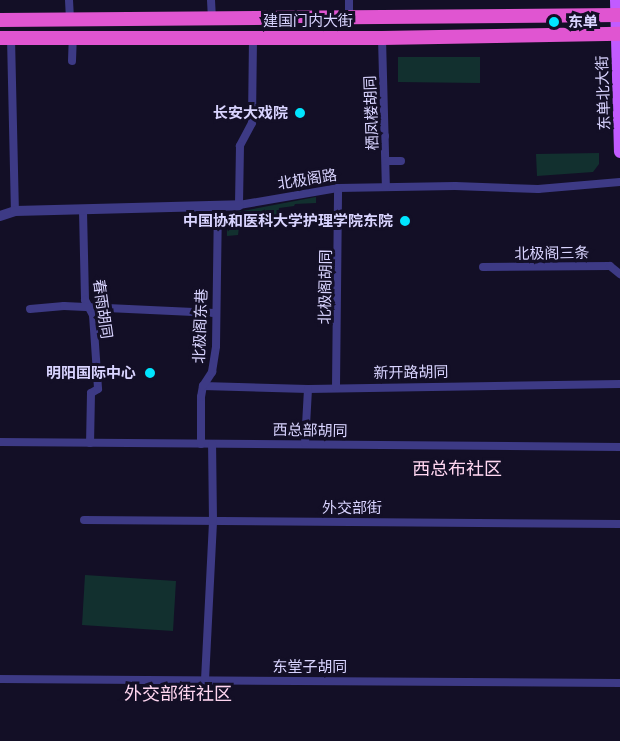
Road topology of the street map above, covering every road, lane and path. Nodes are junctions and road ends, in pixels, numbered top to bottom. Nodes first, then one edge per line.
1 (69, 0) edge
2 (211, 0) edge
3 (349, 0) edge
4 (616, 0) edge
5 (618, 15) edge
6 (349, 16) junction
7 (212, 17) junction
8 (70, 19) junction
9 (0, 20) edge
10 (618, 34) edge
11 (6, 38) edge
12 (73, 38) junction
13 (254, 38) junction
14 (382, 38) junction
15 (72, 61) dead end
16 (372, 135) dead end
17 (385, 136) junction
18 (620, 152) edge
19 (386, 160) junction
20 (401, 161) dead end
21 (620, 182) edge
22 (386, 187) junction
23 (338, 188) junction
24 (239, 205) junction
25 (218, 206) junction
26 (83, 211) junction
27 (15, 212) junction
28 (0, 216) edge
29 (483, 267) dead end
30 (620, 273) edge
31 (30, 309) dead end
32 (90, 309) junction
33 (215, 313) junction
34 (620, 384) edge
35 (203, 386) junction
36 (336, 387) junction
37 (308, 389) junction
38 (0, 442) edge
39 (90, 443) junction
40 (305, 443) junction
41 (201, 444) junction
42 (212, 444) junction
43 (620, 447) edge
44 (84, 520) dead end
45 (213, 521) junction
46 (620, 524) edge
47 (0, 679) edge
48 (205, 680) junction
49 (620, 683) edge

1 - 8 street
2 - 7 street
3 - 6 street
4 - 5 main road, 东单北大街
5 - 6 highway, 建国门内大街
5 - 10 main road, 东单北大街
6 - 7 highway, 建国门内大街
7 - 8 highway, 建国门内大街
8 - 9 highway, 建国门内大街
10 - 14 highway, 建国门内大街
10 - 18 main road, 东单北大街
11 - 12 highway, 建国门内大街
11 - 27 street
12 - 13 highway, 建国门内大街
12 - 15 street
13 - 14 highway, 建国门内大街
13 - 24 street
14 - 17 street, 栖凤楼胡同
16 - 17 street
17 - 19 street, 栖凤楼胡同
19 - 20 street
19 - 22 street, 栖凤楼胡同
21 - 22 street, 北极阁路
22 - 23 street, 北极阁路
23 - 24 street, 北极阁路
23 - 36 street, 北极阁胡同
24 - 25 street, 北极阁路
25 - 26 street, 北极阁路
25 - 33 street, 北极阁东巷
26 - 27 street, 北极阁路
26 - 32 street, 春雨胡同
27 - 28 street, 北极阁路
29 - 30 street, 北极阁三条
31 - 32 street
32 - 33 street
32 - 39 street, 春雨胡同
33 - 35 street, 北极阁东巷
34 - 36 street, 新开路胡同
35 - 37 street, 新开路胡同
35 - 41 street, 北极阁东巷
36 - 37 street, 新开路胡同
37 - 40 street
38 - 39 street, 西总部胡同
39 - 41 street, 西总部胡同
40 - 42 street, 西总部胡同
40 - 43 street, 西总部胡同
41 - 42 street, 西总部胡同
42 - 45 street
44 - 45 street, 外交部街
45 - 46 street, 外交部街
45 - 48 street
47 - 48 street, 东堂子胡同
48 - 49 street, 东堂子胡同

